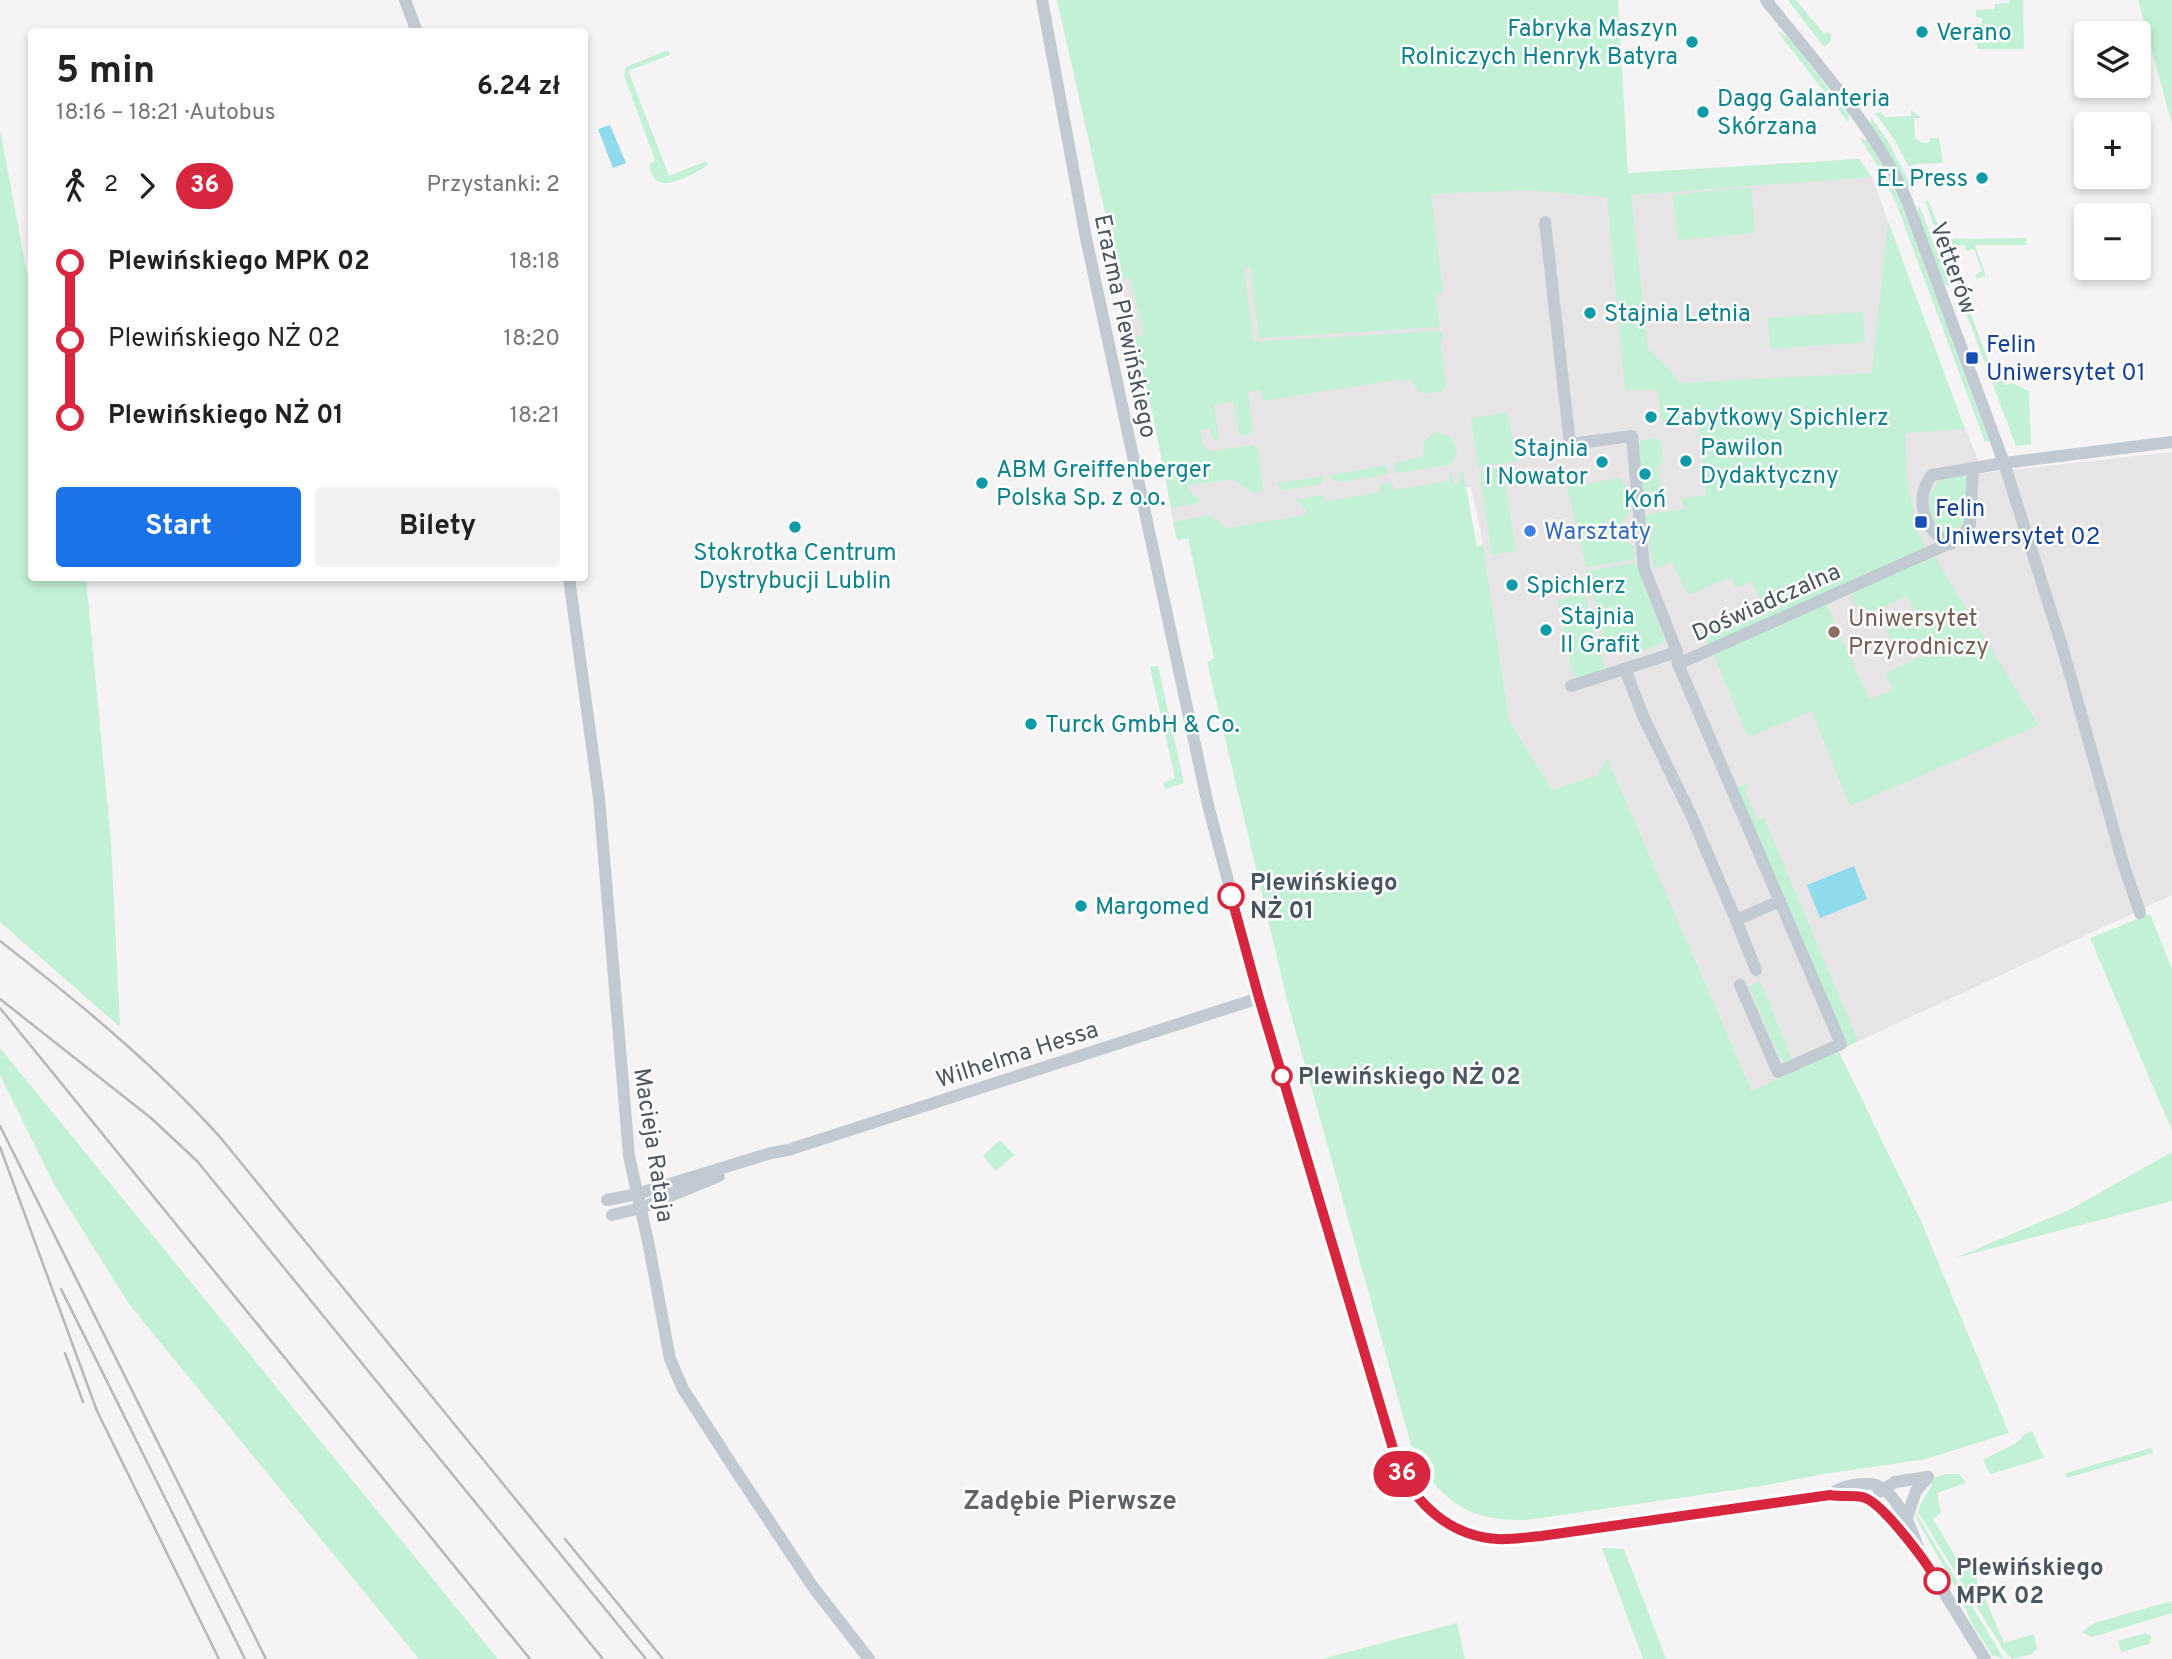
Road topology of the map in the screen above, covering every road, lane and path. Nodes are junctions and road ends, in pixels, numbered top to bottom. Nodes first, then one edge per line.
1 (405, 0) edge
2 (1042, 0) edge
3 (1766, 0) edge
4 (416, 28) edge
5 (1545, 222) dead end
6 (2172, 442) edge
7 (2004, 463) junction
8 (1973, 469) junction
9 (1951, 544) junction
10 (569, 581) edge
11 (1678, 658) junction
12 (1625, 669) junction
13 (1571, 686) dead end
14 (1780, 901) junction
15 (2140, 913) dead end
16 (1736, 920) junction
17 (1756, 970) dead end
18 (1740, 985) dead end
19 (1259, 998) junction
20 (788, 1150) junction
21 (638, 1194) junction
22 (607, 1200) dead end
23 (641, 1208) junction
24 (612, 1215) dead end
25 (1885, 1490) junction
26 (1830, 1495) junction
27 (1863, 1497) junction
28 (1877, 1506) junction
29 (1906, 1520) junction
30 (1920, 1553) junction
31 (869, 1659) edge
32 (1985, 1659) edge

1 - 4 street
2 - 19 street, Erazma Plewińskiego
3 - 7 street, Vetterów
5 - 11 street
6 - 7 street
7 - 8 street
7 - 15 street, Vetterów
8 - 9 street, Doświadczalna
8 - 9 street
9 - 11 street, Doświadczalna
10 - 21 street, Macieja Rataja
11 - 12 street
11 - 14 street, Doświadczalna
12 - 13 street
12 - 16 street
14 - 16 street
14 - 18 street, Doświadczalna
16 - 17 street
19 - 20 street, Wilhelma Hessa
19 - 26 street, Erazma Plewińskiego
20 - 21 street, Wilhelma Hessa
20 - 23 street, Wilhelma Hessa
21 - 22 street, Wilhelma Hessa
21 - 23 street, Macieja Rataja
23 - 24 street, Wilhelma Hessa
23 - 31 street, Macieja Rataja
25 - 26 street, Erazma Plewińskiego
25 - 27 street
25 - 28 street
25 - 29 street, Erazma Plewińskiego
25 - 29 street
26 - 27 street, Erazma Plewińskiego
27 - 28 street, Erazma Plewińskiego
28 - 30 street, Erazma Plewińskiego
29 - 30 street, Erazma Plewińskiego
30 - 32 street, Erazma Plewińskiego

